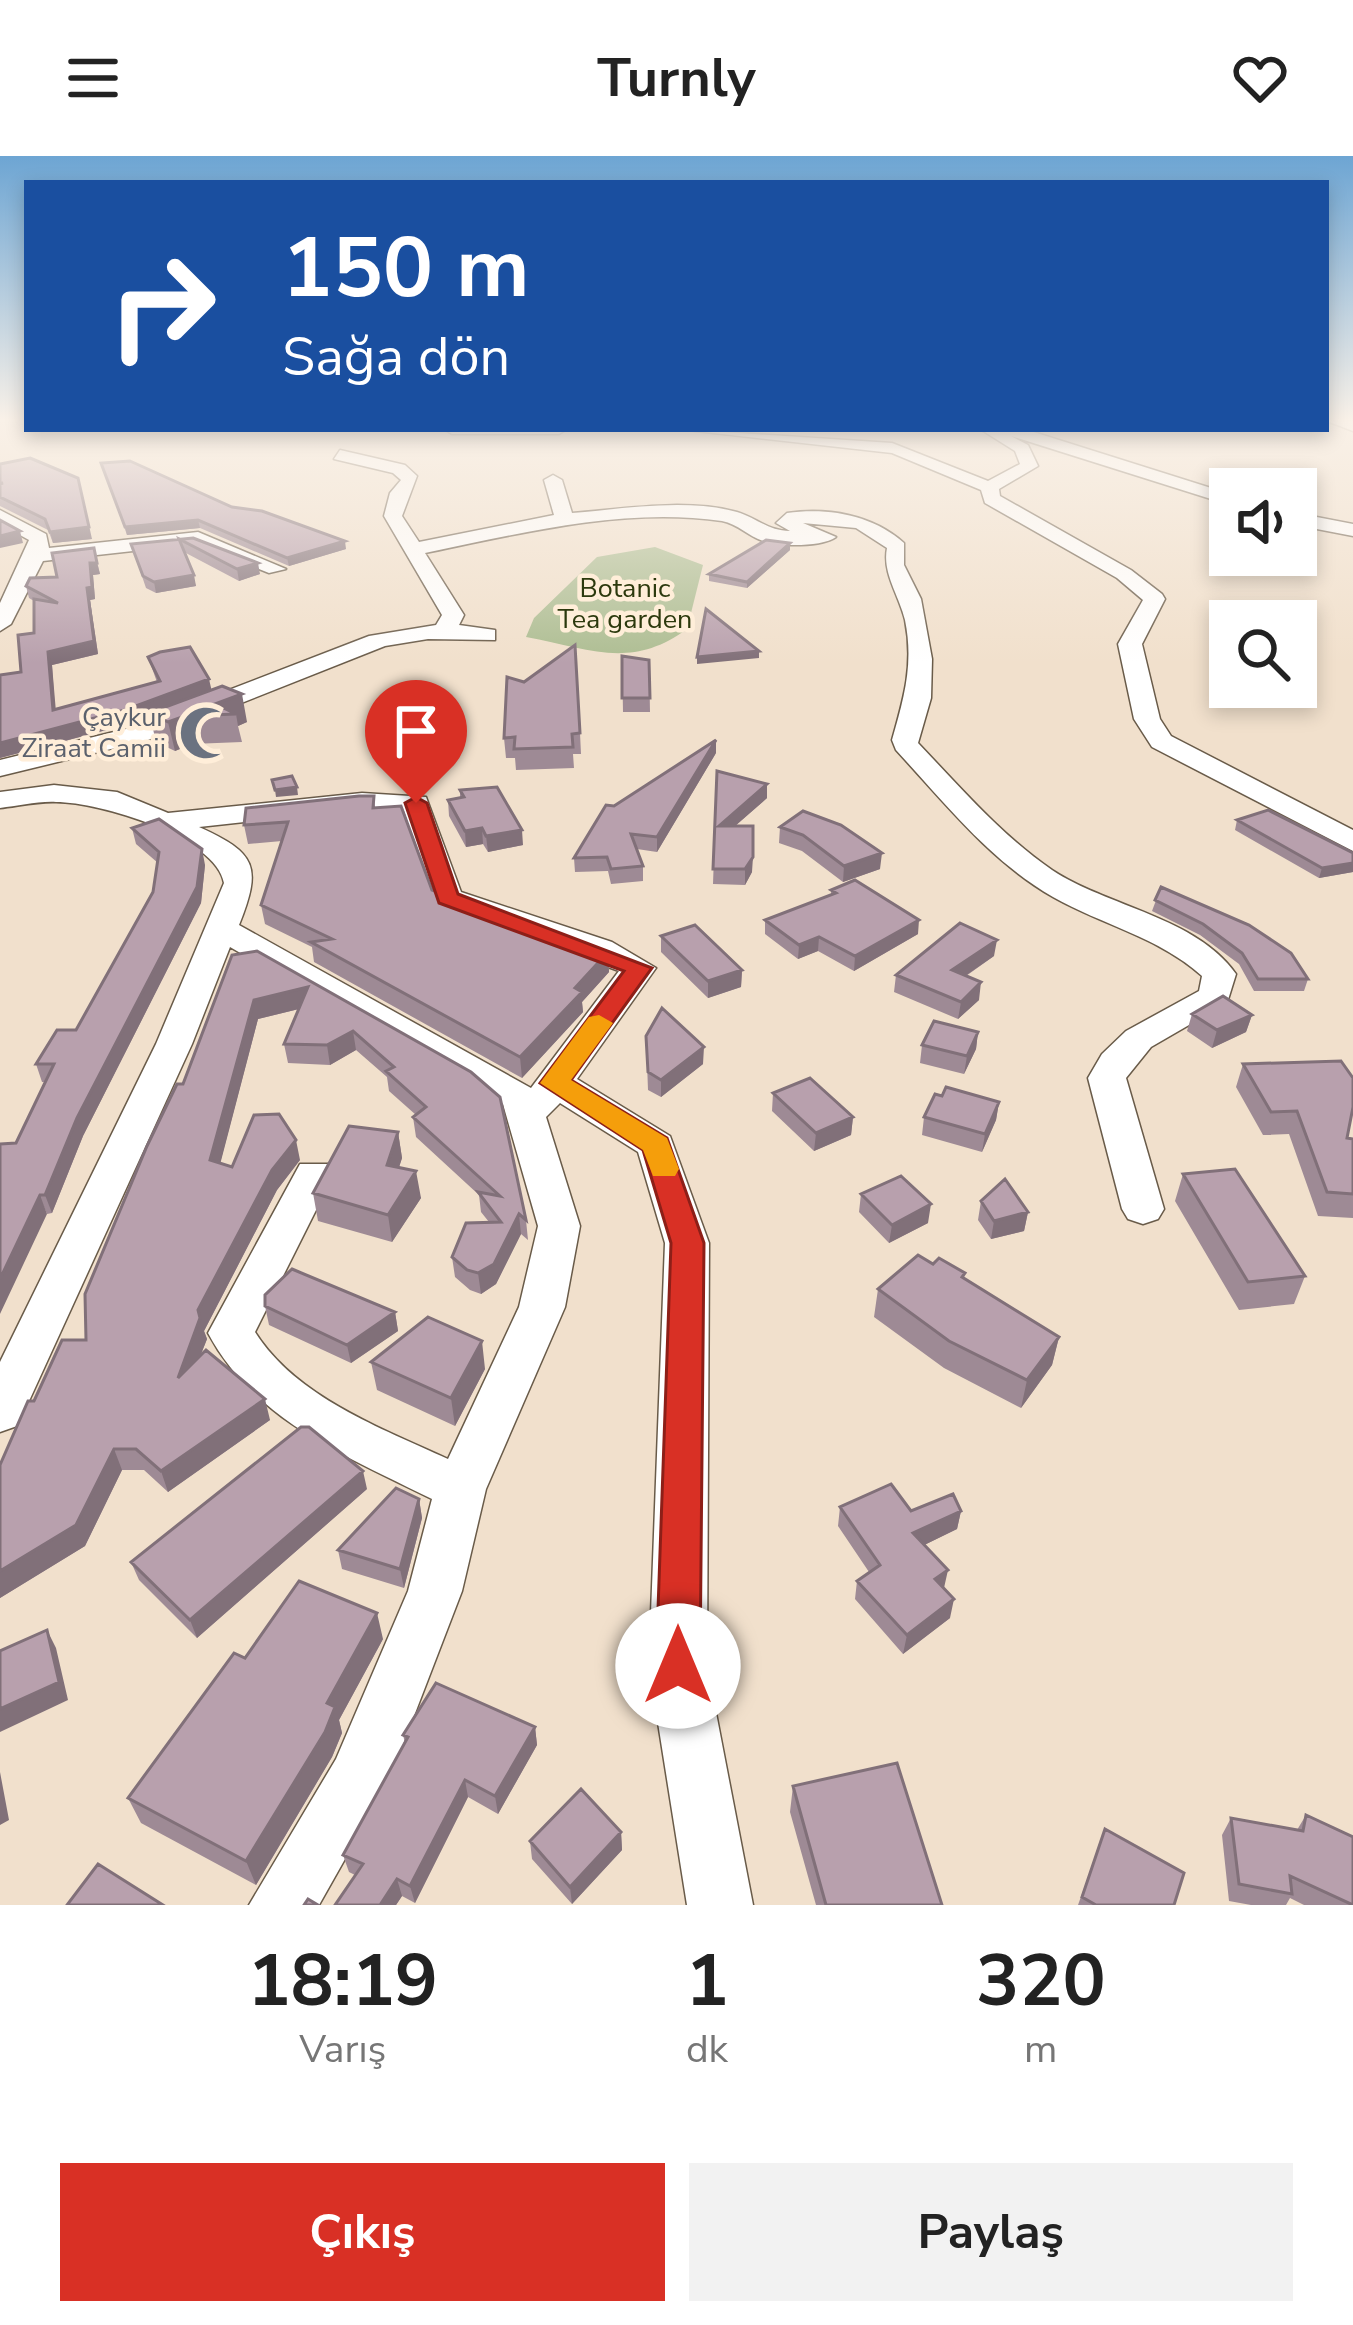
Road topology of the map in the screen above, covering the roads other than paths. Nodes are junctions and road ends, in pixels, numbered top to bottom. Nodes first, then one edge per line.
1 (397, 500) edge
2 (559, 500) edge
3 (992, 500) edge
4 (0, 516) edge
5 (564, 519) junction
6 (1317, 523) edge
7 (1353, 530) edge
8 (413, 549) junction
9 (35, 556) junction
10 (276, 569) dead end
11 (0, 624) edge
12 (446, 628) junction
13 (487, 634) dead end
14 (0, 768) edge
15 (0, 800) edge
16 (165, 822) junction
17 (1353, 842) edge
18 (221, 928) junction
19 (537, 1090) junction
20 (314, 1174) dead end
21 (1143, 1209) dead end
22 (0, 1412) edge
23 (460, 1489) junction
24 (282, 1905) edge
25 (720, 1905) edge

1 - 8 street
2 - 5 street
3 - 17 street
4 - 9 street
5 - 8 street
5 - 21 street
6 - 7 street
8 - 12 street
9 - 10 street
9 - 11 street
12 - 13 street
12 - 14 street
15 - 16 street
16 - 18 street
16 - 19 street
18 - 19 street
18 - 22 street
19 - 23 street
19 - 25 street
20 - 23 street
23 - 24 street

